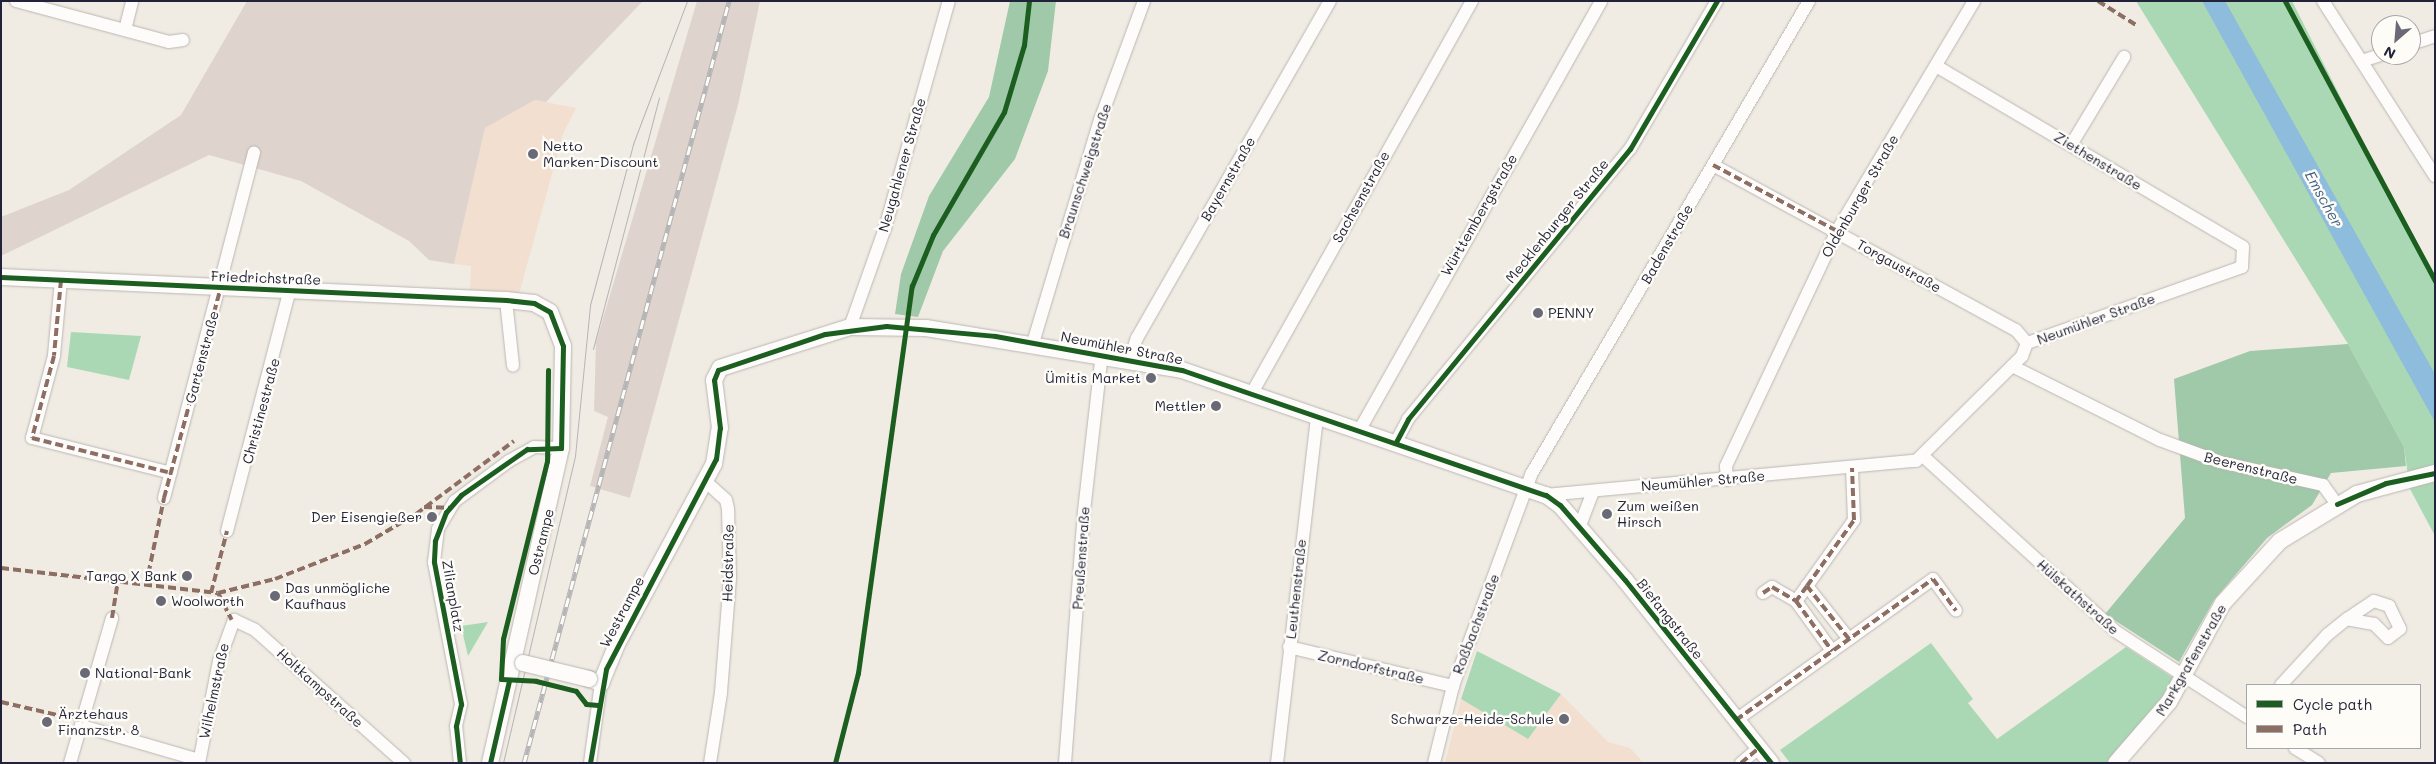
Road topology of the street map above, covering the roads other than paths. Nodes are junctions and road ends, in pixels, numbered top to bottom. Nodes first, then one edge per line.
1 (16, 1) edge
2 (132, 1) edge
3 (949, 1) edge
4 (1144, 1) edge
5 (1330, 1) edge
6 (1472, 1) edge
7 (1601, 1) edge
8 (1717, 1) edge
9 (1809, 1) edge
10 (1974, 1) edge
11 (2323, 1) edge
12 (125, 30) junction
13 (2435, 36) edge
14 (183, 40) dead end
15 (2421, 41) edge
16 (2124, 57) dead end
17 (2371, 59) edge
18 (2362, 62) junction
19 (1936, 66) junction
20 (2071, 145) junction
21 (254, 153) dead end
22 (1714, 165) junction
23 (2435, 176) edge
24 (1837, 231) junction
25 (2242, 267) joint
26 (1, 277) edge
27 (61, 280) junction
28 (221, 287) junction
29 (290, 290) junction
30 (506, 300) junction
31 (556, 320) joint
32 (850, 327) junction
33 (1033, 343) junction
34 (2028, 343) junction
35 (1102, 354) junction
36 (1130, 359) junction
37 (513, 366) dead end
38 (2012, 366) junction
39 (1252, 393) junction
40 (1317, 416) junction
41 (1359, 430) junction
42 (1396, 442) junction
43 (561, 448) junction
44 (1924, 457) junction
45 (1852, 468) junction
46 (171, 473) junction
47 (2435, 473) edge
48 (1727, 480) junction
49 (705, 481) junction
50 (1528, 487) junction
51 (1593, 492) junction
52 (1546, 495) junction
53 (164, 498) dead end
54 (2337, 504) junction
55 (1579, 528) junction
56 (227, 532) dead end
57 (1807, 586) junction
58 (1763, 593) dead end
59 (1796, 601) junction
60 (1956, 611) dead end
61 (112, 618) dead end
62 (2346, 619) dead end
63 (232, 620) joint
64 (1849, 639) junction
65 (1289, 647) junction
66 (1832, 651) junction
67 (518, 662) junction
68 (2184, 675) junction
69 (595, 681) junction
70 (2282, 684) edge
71 (1453, 686) junction
72 (2246, 716) edge
73 (1736, 720) junction
74 (82, 726) junction
75 (1759, 748) junction
76 (2297, 749) edge
77 (199, 761) edge
78 (70, 763) edge
79 (404, 763) edge
80 (460, 763) edge
81 (490, 763) edge
82 (590, 763) edge
83 (710, 763) edge
84 (1065, 763) edge
85 (1277, 763) edge
86 (1434, 763) edge
87 (1741, 763) edge
88 (1771, 763) edge
89 (2116, 763) edge
90 (2319, 763) edge

1 - 12 street
2 - 12 street
3 - 32 street, Neugahlener Straße
4 - 33 street, Braunschweigstraße
5 - 36 street, Bayernstraße
6 - 39 street, Sachsenstraße
7 - 41 street, Württembergstraße
8 - 42 street, Mecklenburger Straße
9 - 22 street, Badenstraße
10 - 19 street, Oldenburger Straße
11 - 18 street
12 - 14 street
13 - 15 street
16 - 20 street
17 - 18 street
18 - 23 street
19 - 20 street, Ziethenstraße
19 - 24 street, Oldenburger Straße
20 - 25 street, Ziethenstraße
21 - 28 street, Gartenstraße
22 - 24 street, Torgaustraße
22 - 50 street, Badenstraße
24 - 34 street, Torgaustraße
24 - 48 street, Oldenburger Straße
25 - 34 street, Neumühler Straße
26 - 27 main road, Friedrichstraße
27 - 28 main road, Friedrichstraße
27 - 46 street
28 - 29 main road, Friedrichstraße
28 - 46 street, Gartenstraße
29 - 30 main road, Friedrichstraße
29 - 56 street, Christinestraße
30 - 31 main road, Friedrichstraße
30 - 37 street
31 - 43 main road, Ostrampe
32 - 33 main road, Neumühler Straße
32 - 49 main road, Neumühler Straße
33 - 35 main road, Neumühler Straße
34 - 38 street, Neumühler Straße
35 - 36 main road, Neumühler Straße
35 - 84 street, Preußenstraße
36 - 39 main road, Neumühler Straße
38 - 44 street, Neumühler Straße
38 - 54 street, Beerenstraße
39 - 40 main road, Neumühler Straße
40 - 41 main road, Neumühler Straße
40 - 65 street, Leuthenstraße
41 - 42 main road, Neumühler Straße
42 - 50 main road, Neumühler Straße
43 - 67 main road, Ostrampe
43 - 80 street, Zilianplatz
44 - 45 street, Neumühler Straße
44 - 68 street, Hülskathstraße
45 - 48 street, Neumühler Straße
45 - 57 street
46 - 53 street, Gartenstraße
47 - 54 main road
48 - 51 street, Neumühler Straße
49 - 69 main road, Westrampe
49 - 83 street, Heidstraße
50 - 52 main road, Neumühler Straße
50 - 71 street, Roßbachstraße
51 - 52 street, Neumühler Straße
51 - 55 street
52 - 55 main road, Biefangstraße
54 - 68 main road, Markgrafenstraße
55 - 73 main road, Biefangstraße
57 - 59 street
57 - 64 street
58 - 59 street
59 - 66 street
60 - 64 street
61 - 74 street
62 - 70 street
63 - 77 street, Wilhelmstraße
63 - 79 street, Holtkampstraße
64 - 66 street
65 - 71 street, Zorndorfstraße
65 - 85 street, Leuthenstraße
66 - 73 street
67 - 69 main road, bridge
67 - 81 main road, Ostrampe
68 - 72 street, Hülskathstraße
68 - 89 main road, Markgrafenstraße
69 - 82 street, Westrampe
71 - 86 street, Roßbachstraße
73 - 75 main road, Biefangstraße
74 - 77 street
74 - 78 street
75 - 87 street
75 - 88 main road, Biefangstraße
76 - 90 street

